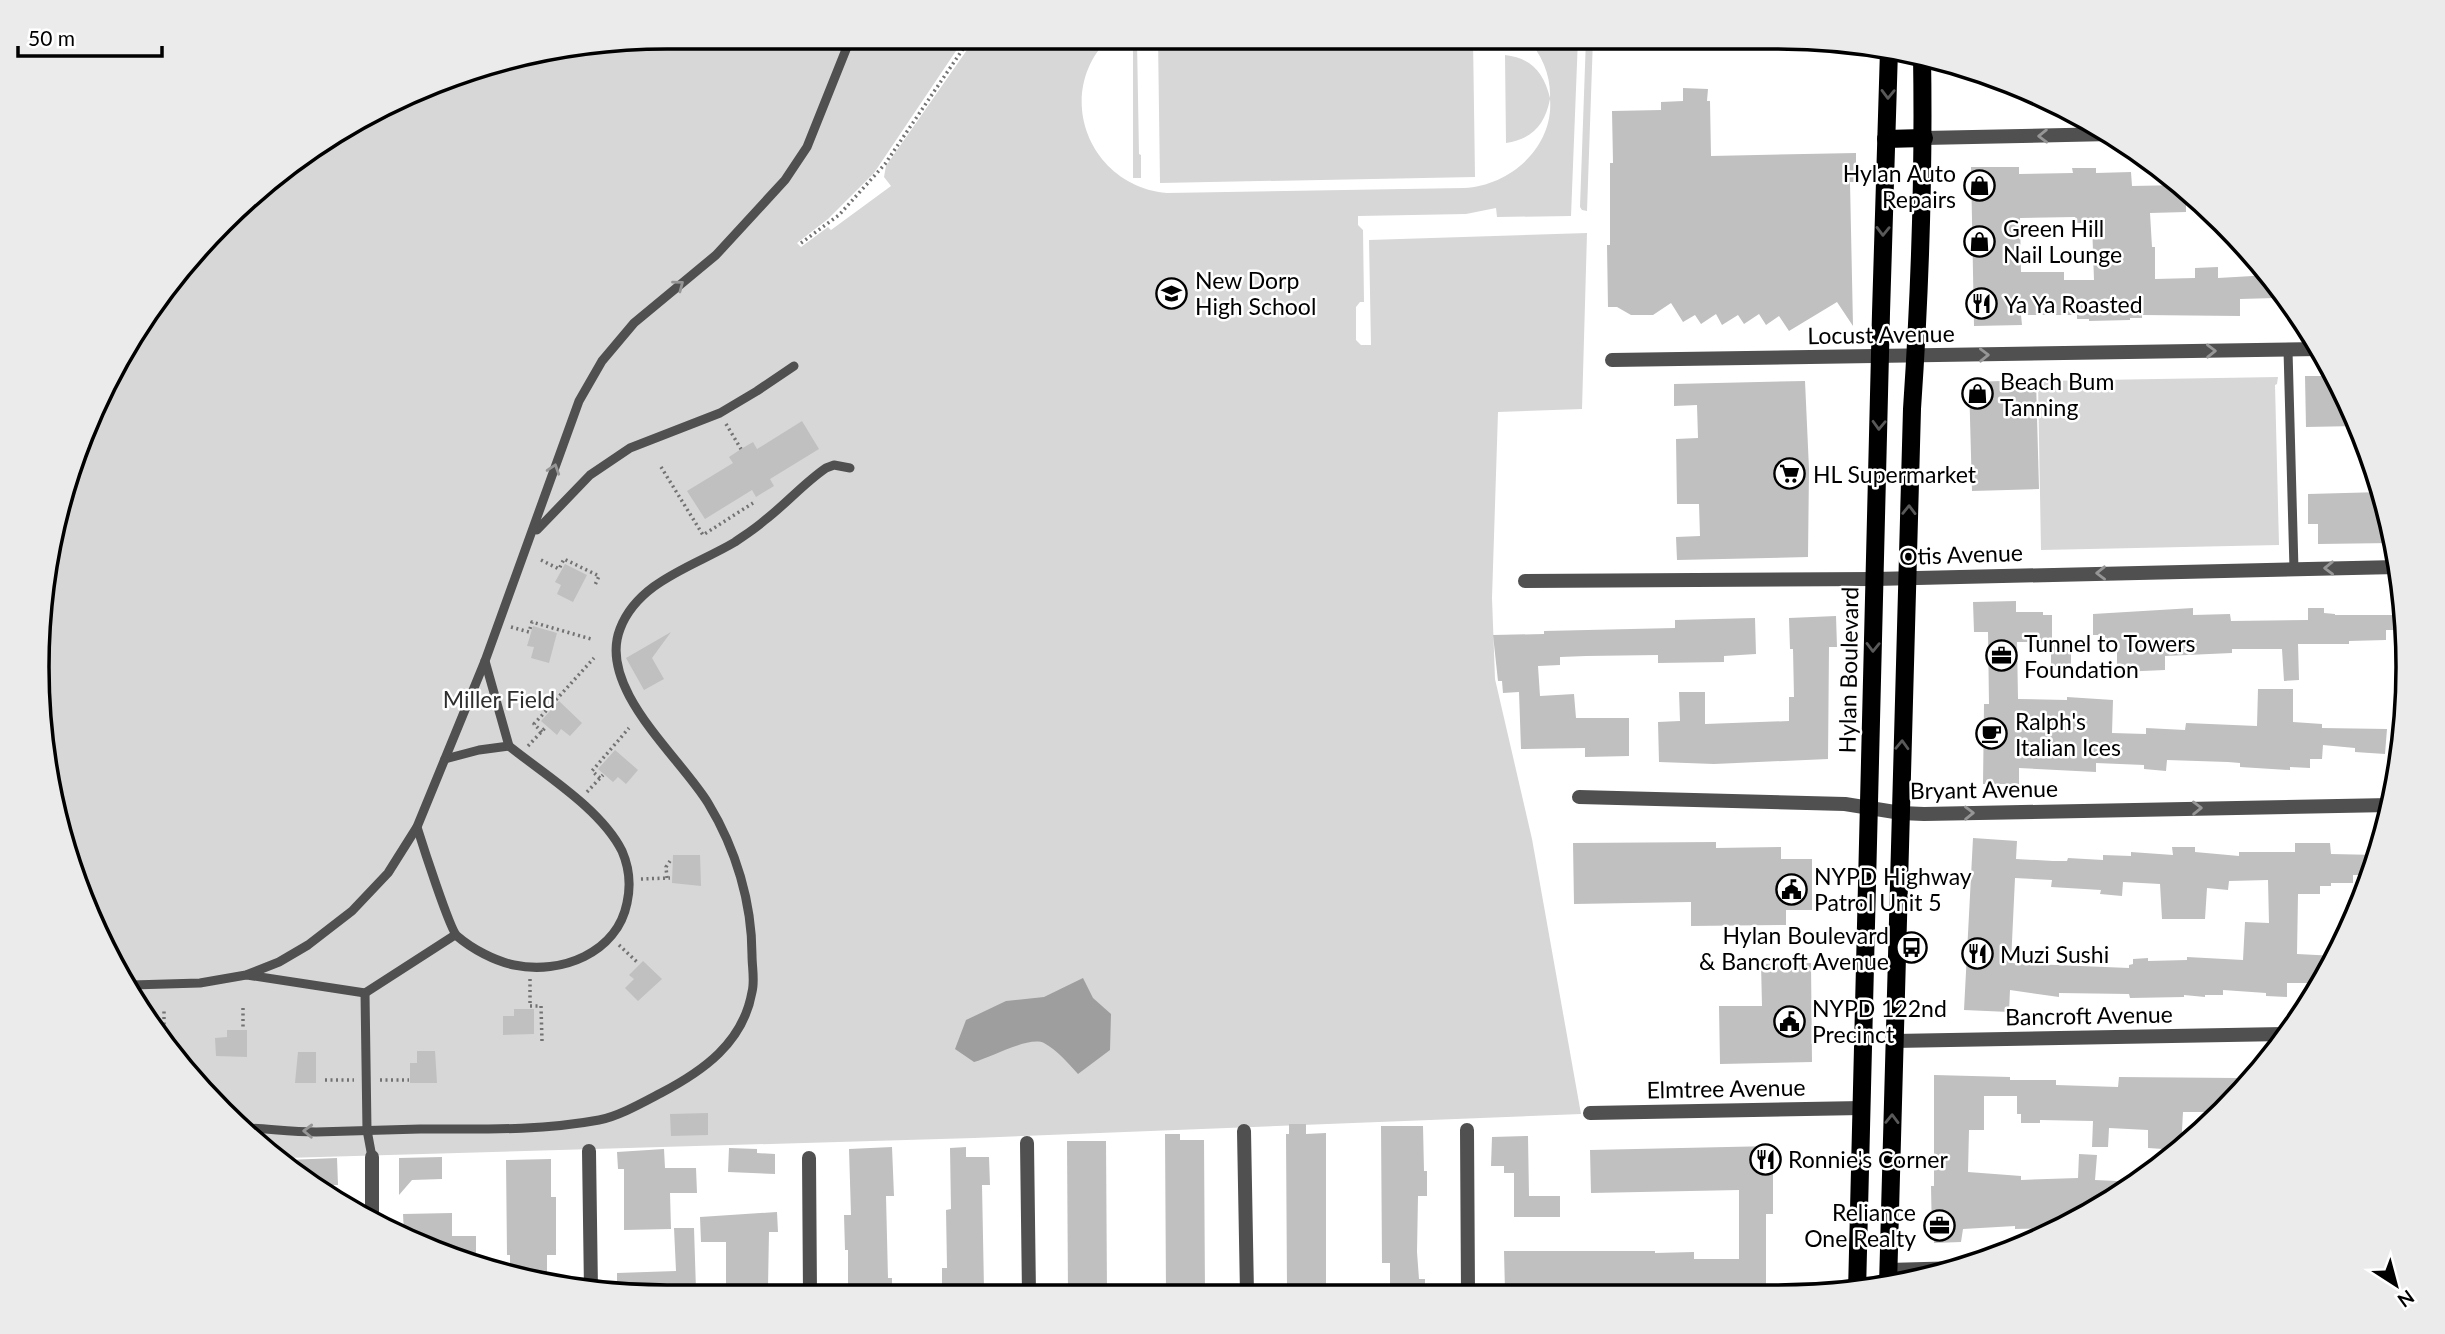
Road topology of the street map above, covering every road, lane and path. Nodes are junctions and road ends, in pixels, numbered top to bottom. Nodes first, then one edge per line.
1 (846, 49) edge
2 (963, 49) edge
3 (1889, 59) edge
4 (1922, 66) edge
5 (2091, 134) edge
6 (1924, 138) junction
7 (1886, 139) junction
8 (801, 243) dead end
9 (2308, 349) edge
10 (2288, 350) junction
11 (1916, 356) junction
12 (1880, 357) junction
13 (1612, 360) dead end
14 (794, 366) dead end
15 (723, 419) dead end
16 (741, 449) dead end
17 (662, 467) dead end
18 (850, 468) dead end
19 (753, 503) dead end
20 (696, 508) dead end
21 (689, 513) junction
22 (533, 534) junction
23 (541, 560) dead end
24 (2388, 567) edge
25 (2294, 569) junction
26 (1908, 578) junction
27 (1875, 579) junction
28 (1525, 581) dead end
29 (595, 585) dead end
30 (511, 626) dead end
31 (591, 639) dead end
32 (594, 658) dead end
33 (485, 662) junction
34 (629, 728) dead end
35 (509, 746) junction
36 (527, 748) dead end
37 (445, 759) junction
38 (584, 796) dead end
39 (1579, 797) dead end
40 (2380, 805) edge
41 (1869, 807) junction
42 (1901, 813) junction
43 (417, 827) junction
44 (670, 861) dead end
45 (638, 879) dead end
46 (455, 935) junction
47 (618, 943) dead end
48 (1896, 944) junction
49 (1866, 946) junction
50 (638, 963) dead end
51 (246, 975) junction
52 (530, 984) dead end
53 (137, 985) edge
54 (365, 993) junction
55 (243, 1009) dead end
56 (164, 1010) dead end
57 (164, 1025) edge
58 (243, 1028) dead end
59 (2274, 1034) edge
60 (542, 1041) dead end
61 (1894, 1041) junction
62 (325, 1080) dead end
63 (360, 1080) dead end
64 (379, 1080) dead end
65 (409, 1080) dead end
66 (1863, 1108) junction
67 (1590, 1113) dead end
68 (256, 1129) edge
69 (367, 1130) junction
70 (1467, 1130) dead end
71 (1244, 1131) dead end
72 (1027, 1143) dead end
73 (589, 1151) dead end
74 (372, 1157) joint
75 (809, 1158) dead end
76 (372, 1209) edge
77 (1888, 1275) edge
78 (591, 1280) edge
79 (1857, 1280) edge
80 (810, 1285) edge
81 (1029, 1285) edge
82 (1247, 1285) edge
83 (1468, 1285) edge

22 -> 1 lane
2 - 8 path
3 -> 7 main road, Hylan Boulevard
4 - 6 main road
5 -> 6 street
6 - 7 main road
6 - 11 main road
7 -> 12 main road, Hylan Boulevard
9 - 10 street, Locust Avenue
11 -> 10 street, Locust Avenue
10 - 25 lane
11 - 12 street, Locust Avenue
26 -> 11 main road
12 - 13 street, Locust Avenue
12 -> 27 main road, Hylan Boulevard
14 - 22 lane
15 - 16 path
17 - 21 path
18 - 69 lane
19 - 21 path
20 - 21 path
22 - 33 lane
23 - 29 path
24 -> 25 street, Otis Avenue
25 -> 26 street, Otis Avenue
26 - 27 street, Otis Avenue
42 -> 26 main road
27 - 28 street, Otis Avenue
27 -> 41 main road, Hylan Boulevard
30 - 31 path
32 - 36 path
33 - 35 lane
33 - 37 lane
34 - 38 path
35 - 37 lane
35 - 46 lane
37 - 43 lane
39 - 41 street, Bryant Avenue
42 -> 40 street, Bryant Avenue
41 - 42 street, Bryant Avenue
41 - 49 main road, Hylan Boulevard
42 - 48 main road
43 - 46 lane
43 - 51 lane
44 - 45 path
46 - 54 lane
47 - 50 path
48 - 49 main road
48 - 61 main road
49 - 66 main road, Hylan Boulevard
51 - 53 lane
51 - 54 lane
52 - 60 path
54 - 69 lane
55 - 58 path
56 - 57 path
59 - 61 street, Bancroft Avenue
77 -> 61 main road
62 - 63 path
64 - 65 path
66 - 67 street, Elmtree Avenue
66 - 79 main road, Hylan Boulevard
69 -> 68 lane
69 - 74 lane
70 - 83 street
71 - 82 street
72 - 81 street
73 - 78 street
74 - 76 street
75 - 80 street

